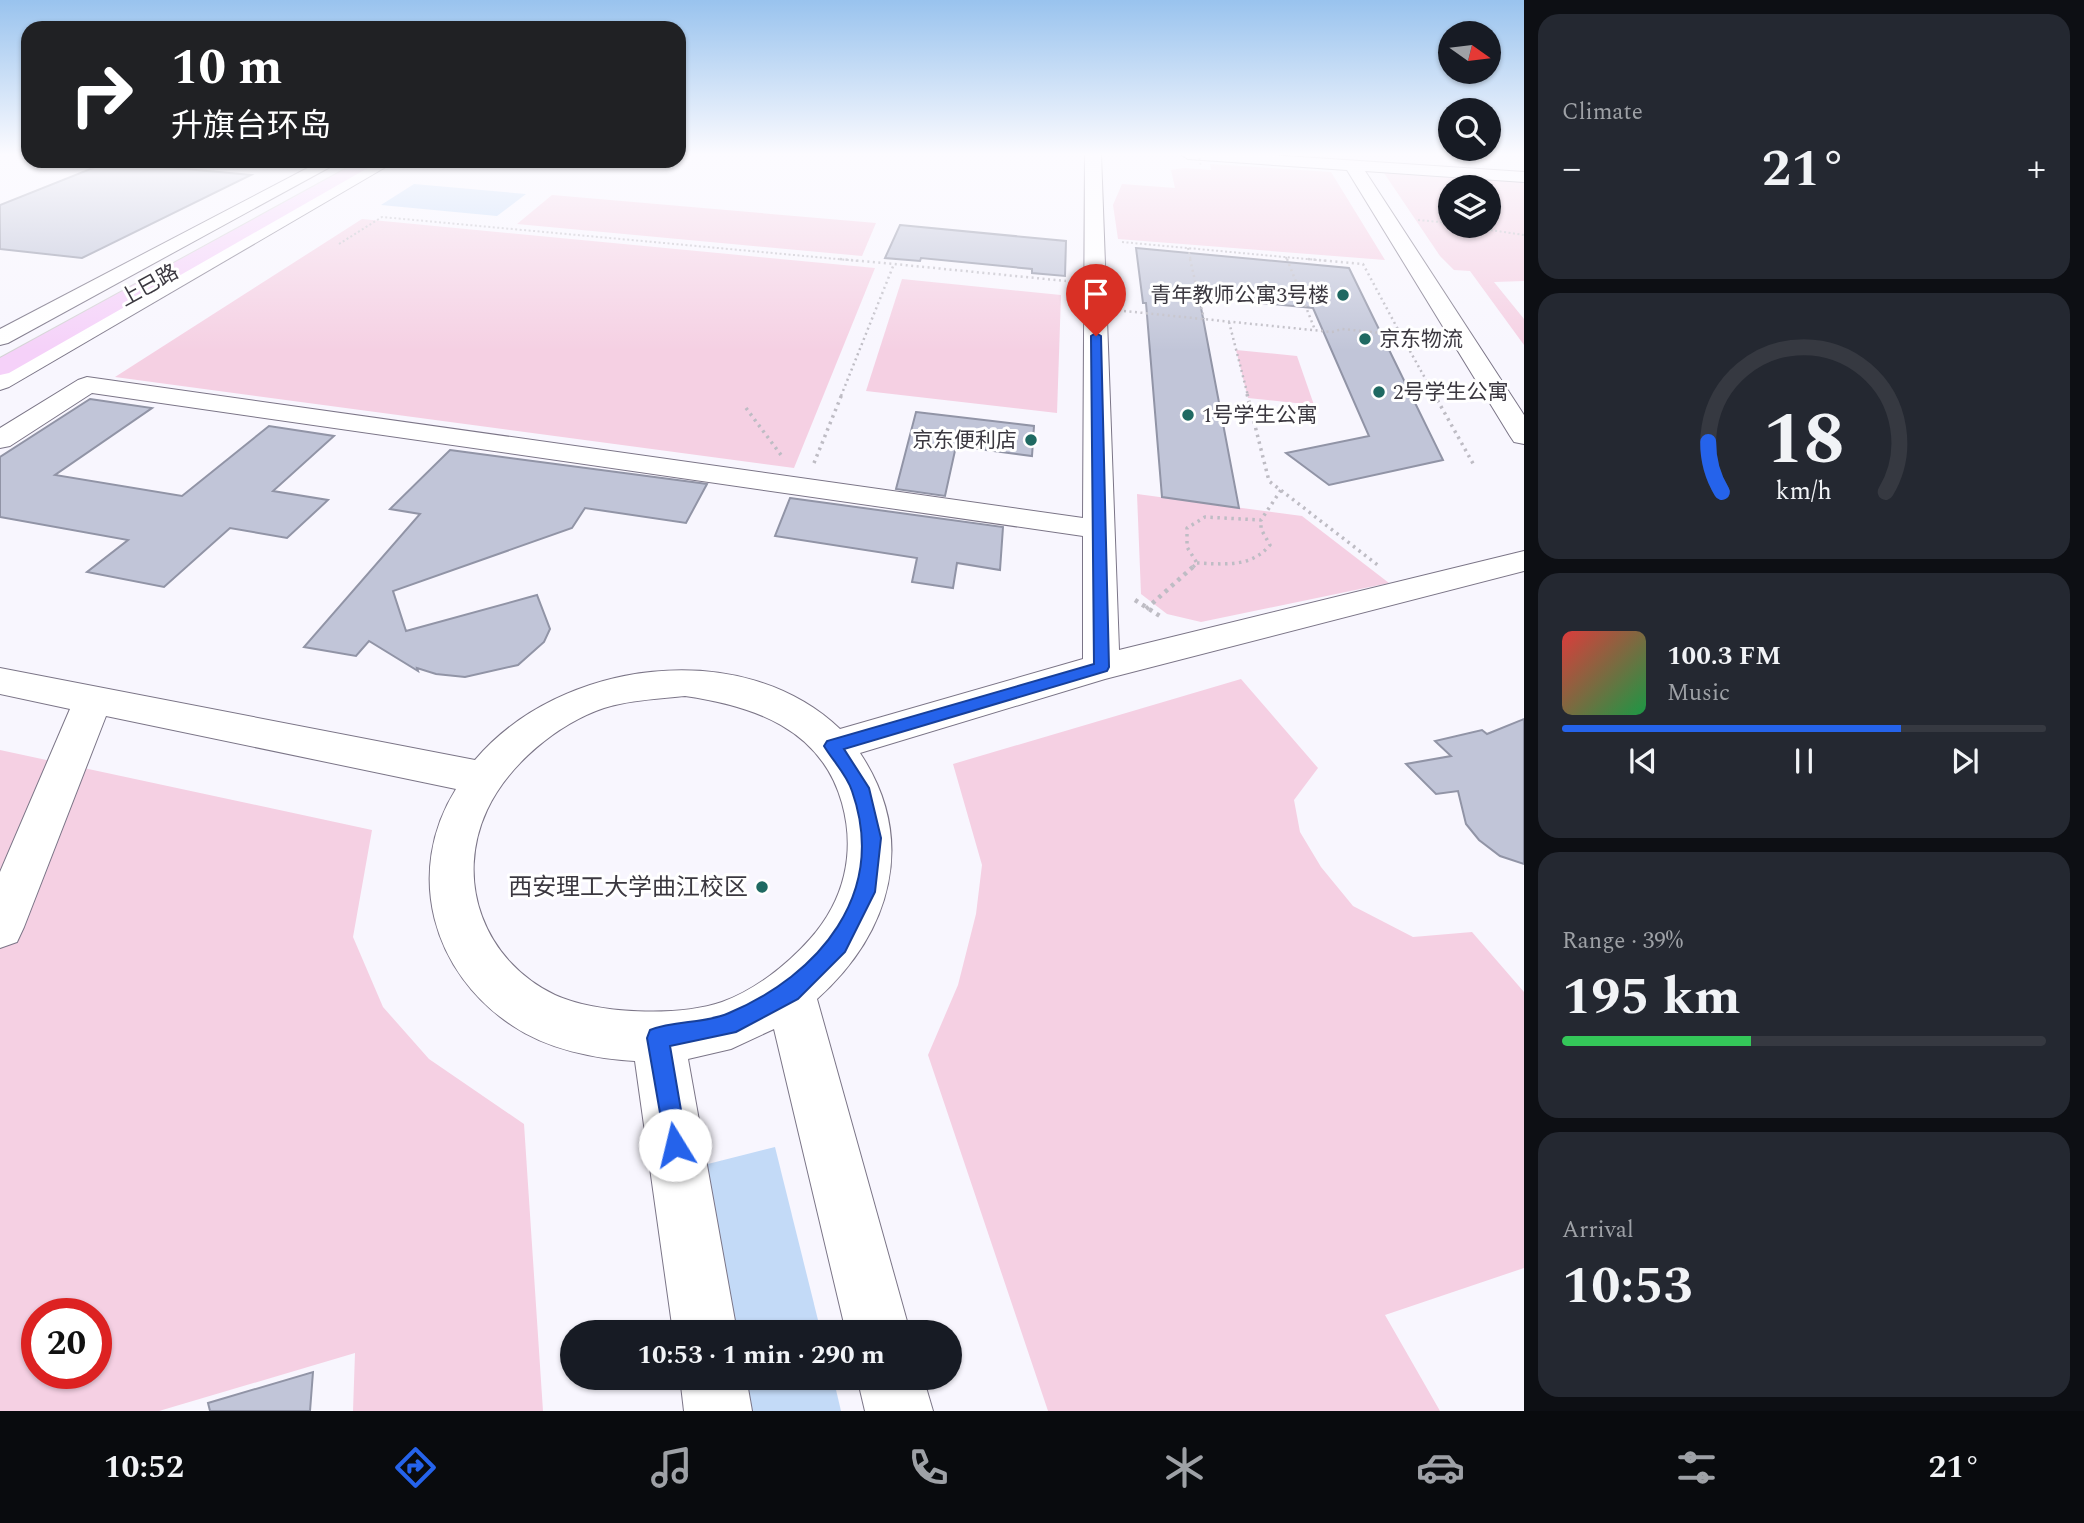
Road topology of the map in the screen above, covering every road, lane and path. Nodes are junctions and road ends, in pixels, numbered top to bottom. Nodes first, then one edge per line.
1 (222, 220) edge
2 (244, 220) edge
3 (266, 220) edge
4 (285, 220) edge
5 (377, 220) edge
6 (413, 220) edge
7 (1094, 220) edge
8 (1387, 220) edge
9 (1501, 232) edge
10 (1524, 235) edge
11 (1111, 242) dead end
12 (339, 244) dead end
13 (1188, 248) junction
14 (1286, 257) junction
15 (894, 264) junction
16 (1095, 296) junction
17 (1204, 319) junction
18 (1229, 322) junction
19 (1315, 330) junction
20 (1401, 335) junction
21 (0, 338) edge
22 (0, 353) edge
23 (0, 368) edge
24 (0, 382) edge
25 (746, 408) dead end
26 (1524, 436) edge
27 (0, 440) edge
28 (1475, 467) dead end
29 (804, 487) junction
30 (1280, 490) junction
31 (1261, 520) junction
32 (1098, 529) junction
33 (1524, 561) edge
34 (1197, 564) junction
35 (1383, 568) dead end
36 (1146, 610) dead end
37 (1101, 667) junction
38 (0, 681) edge
39 (93, 700) junction
40 (833, 746) junction
41 (483, 778) junction
42 (0, 927) edge
43 (790, 992) junction
44 (658, 1038) junction
45 (703, 1320) edge
46 (875, 1320) edge
47 (715, 1390) edge
48 (893, 1390) edge
49 (718, 1411) edge
50 (899, 1411) edge

1 - 21 street
2 - 22 main road, 上巳路
3 - 23 main road, 上巳路
4 - 24 street
5 - 12 path
6 - 15 path
7 - 16 street
8 - 26 street
9 - 10 path
11 - 13 path
13 - 14 path
13 - 17 path
14 - 19 path
14 - 20 path
15 - 16 path
15 - 29 path
16 - 17 path
16 - 32 street
17 - 18 path
18 - 19 path
18 - 30 path
19 - 20 path
20 - 28 path
25 - 29 path
27 - 29 street
29 - 32 street
30 - 31 path
30 - 35 path
31 - 34 path
31 - 34 path
32 - 37 street
33 - 37 street
34 - 36 path
37 - 40 street
38 - 39 street
39 - 41 street
39 - 42 street
40 - 41 street
40 - 43 street
41 - 44 street
43 - 44 street
43 - 46 street
44 - 45 street
47 - 49 street
48 - 50 street

